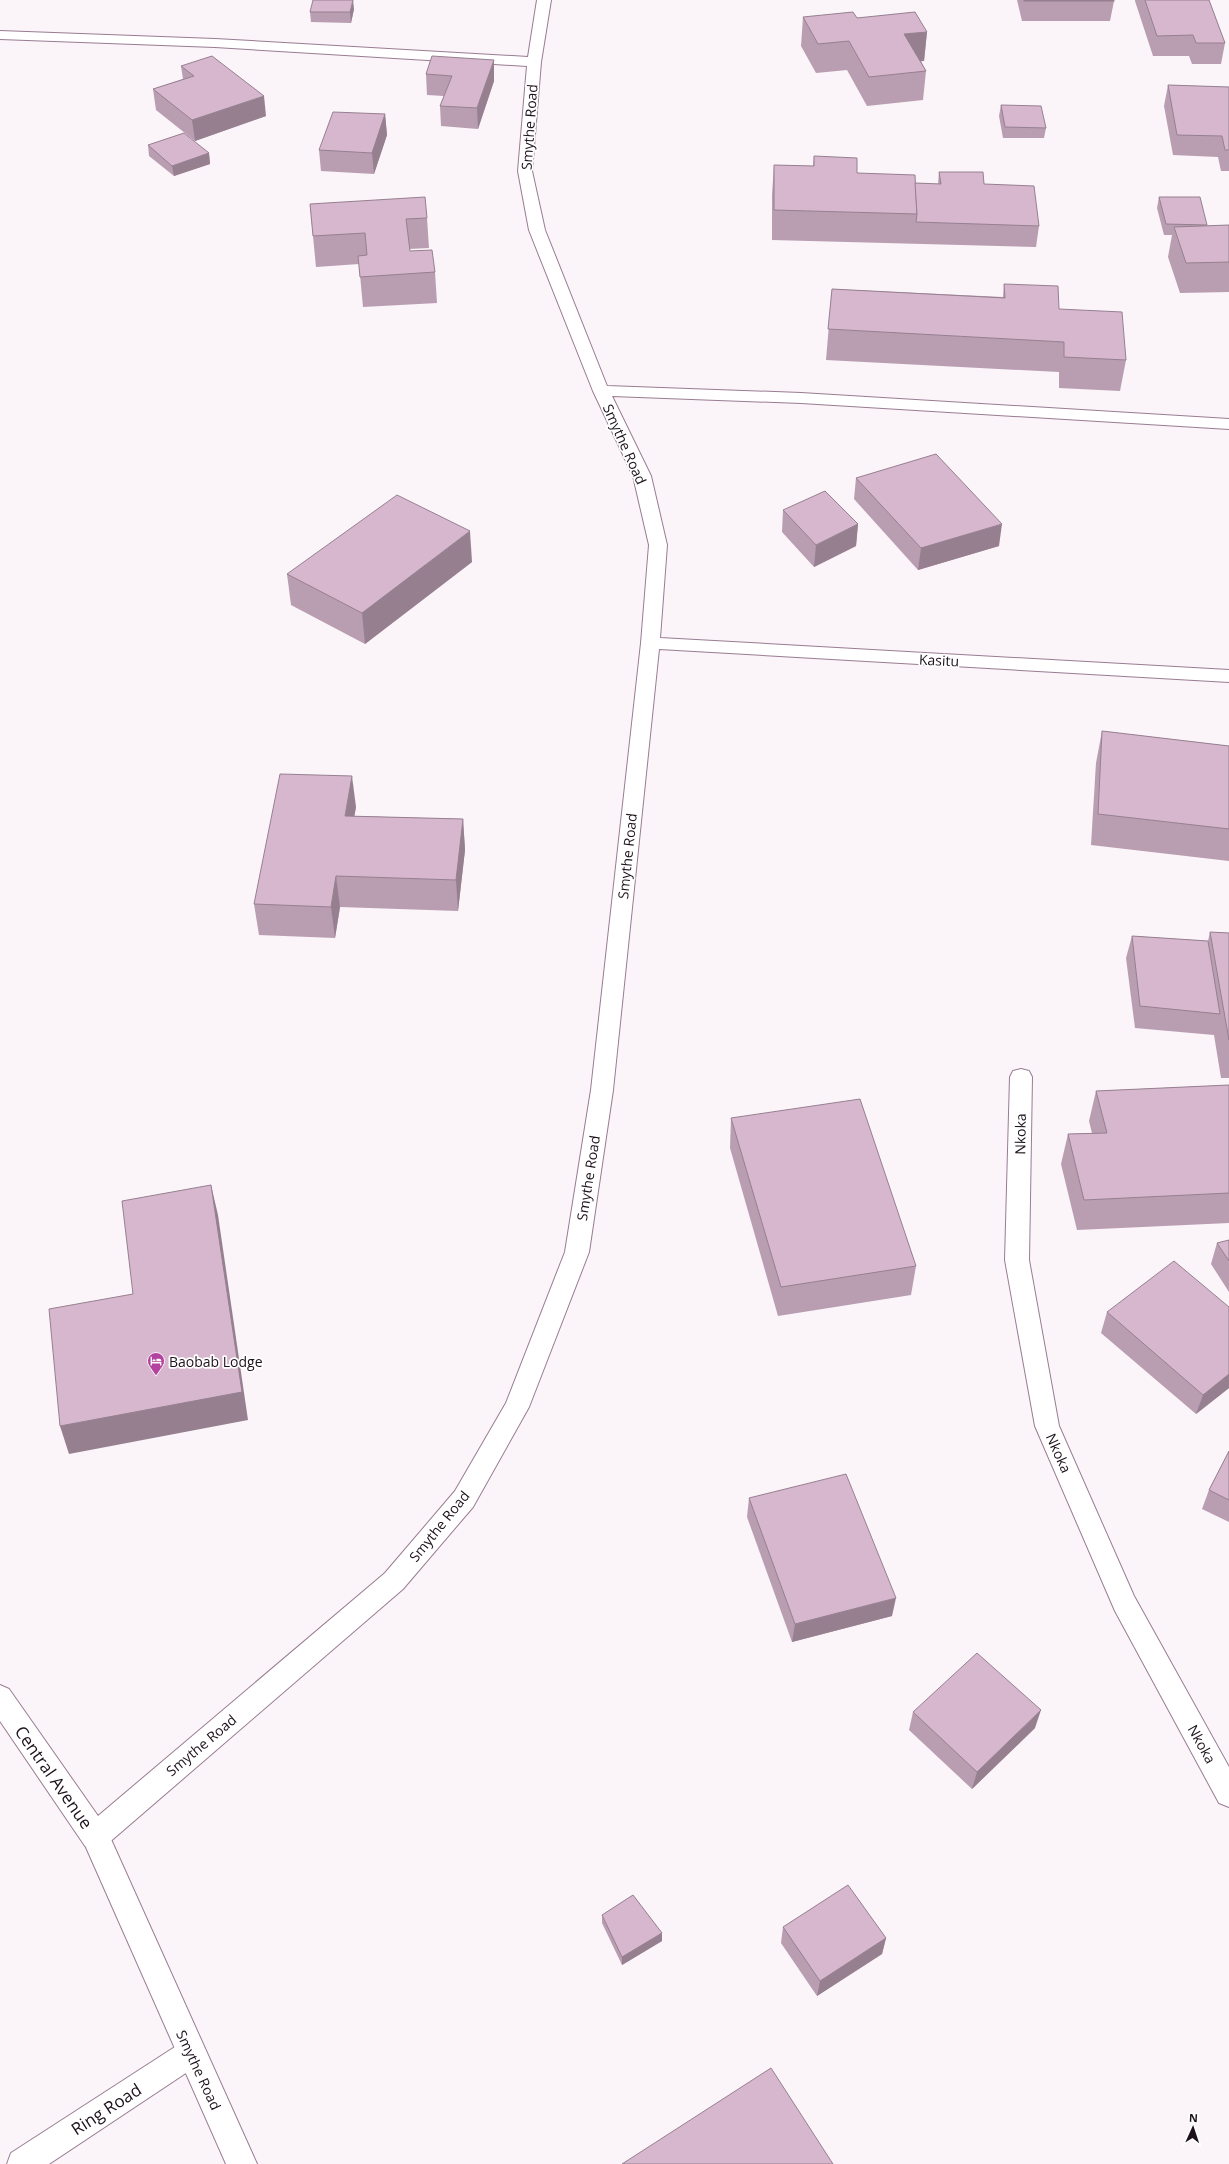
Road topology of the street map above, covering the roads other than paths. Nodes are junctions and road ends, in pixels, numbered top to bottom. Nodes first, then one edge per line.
1 (544, 0) edge
2 (0, 35) edge
3 (534, 62) junction
4 (601, 391) junction
5 (1229, 424) edge
6 (650, 643) junction
7 (1229, 676) edge
8 (1021, 1078) dead end
9 (0, 1698) edge
10 (1229, 1794) edge
11 (95, 1836) junction
12 (191, 2054) junction
13 (22, 2164) edge
14 (242, 2164) edge

1 - 3 street, Smythe Road
2 - 3 street
3 - 4 street, Smythe Road
4 - 5 street
4 - 6 street, Smythe Road
6 - 7 street, Kasitu
6 - 11 street, Smythe Road
8 - 10 street, Nkoka
9 - 11 street, Central Avenue
11 - 12 street, Smythe Road
12 - 13 street, Ring Road
12 - 14 street, Smythe Road

